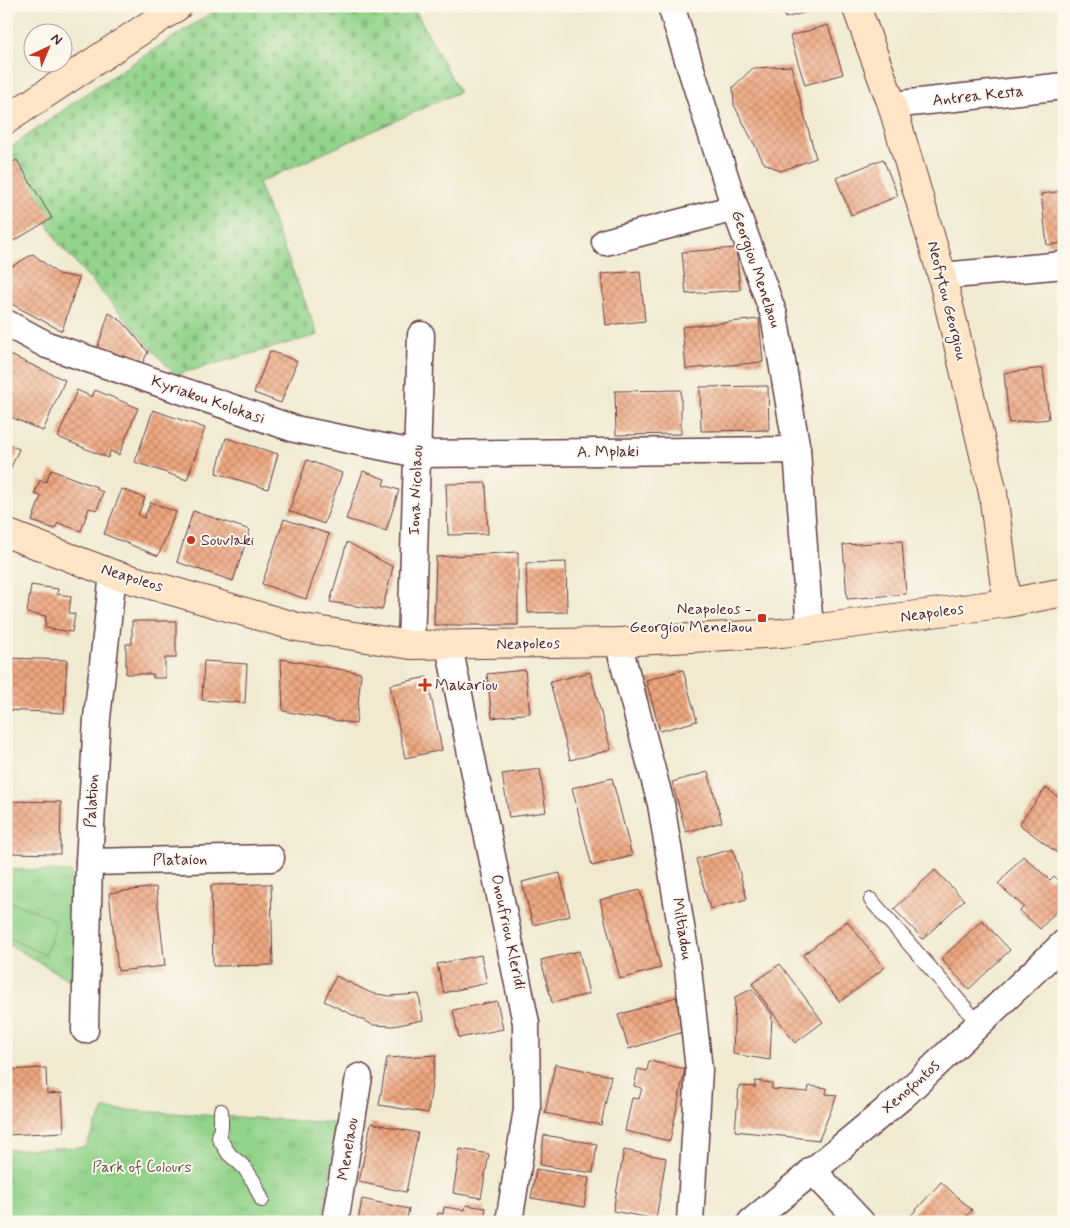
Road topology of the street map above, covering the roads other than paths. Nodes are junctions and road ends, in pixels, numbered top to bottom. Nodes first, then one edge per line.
1 (178, 6) edge
2 (671, 6) edge
3 (856, 6) edge
4 (1064, 86) edge
5 (892, 105) junction
6 (6, 120) edge
7 (735, 208) junction
8 (605, 242) dead end
9 (1064, 265) edge
10 (942, 276) junction
11 (6, 323) edge
12 (421, 335) dead end
13 (798, 450) junction
14 (418, 454) junction
15 (6, 533) edge
16 (113, 574) junction
17 (1064, 592) edge
18 (1008, 604) junction
19 (810, 630) junction
20 (618, 642) junction
21 (411, 646) junction
22 (448, 646) junction
23 (271, 858) dead end
24 (89, 862) junction
25 (872, 900) dead end
26 (1064, 943) edge
27 (979, 1024) junction
28 (85, 1030) dead end
29 (358, 1077) dead end
30 (221, 1111) dead end
31 (812, 1170) junction
32 (262, 1200) dead end
33 (336, 1222) edge
34 (509, 1222) edge
35 (690, 1222) edge
36 (751, 1222) edge
37 (861, 1222) edge

1 - 6 main road
2 - 7 street, Georgiou Menelaou
3 - 5 main road, Neofytou Georgiou
4 - 5 street, Antrea Kesta
5 - 10 main road, Neofytou Georgiou
7 - 8 street
7 - 13 street, Georgiou Menelaou
9 - 10 street
10 - 18 main road, Neofytou Georgiou
11 - 14 street, Kyriakou Kolokasi
12 - 14 street, Iona Nicolaou
13 - 14 street, A. Mplaki
13 - 19 street, Georgiou Menelaou
14 - 21 street, Iona Nicolaou
15 - 16 main road, Neapoleos
16 - 21 main road, Neapoleos
16 - 24 street, Palation
17 - 18 main road, Neapoleos
18 - 19 main road, Neapoleos
19 - 20 main road, Neapoleos
20 - 22 main road, Neapoleos
20 - 35 street, Miltiadou
21 - 22 main road, Neapoleos
22 - 34 street, Onoufriou Kleridi
23 - 24 street, Plataion
24 - 28 street, Palation
25 - 27 lane
26 - 27 street, Xenofontos
27 - 31 street, Xenofontos
29 - 33 street, Menelaou
30 - 32 lane
31 - 36 street, Xenofontos
31 - 37 street

